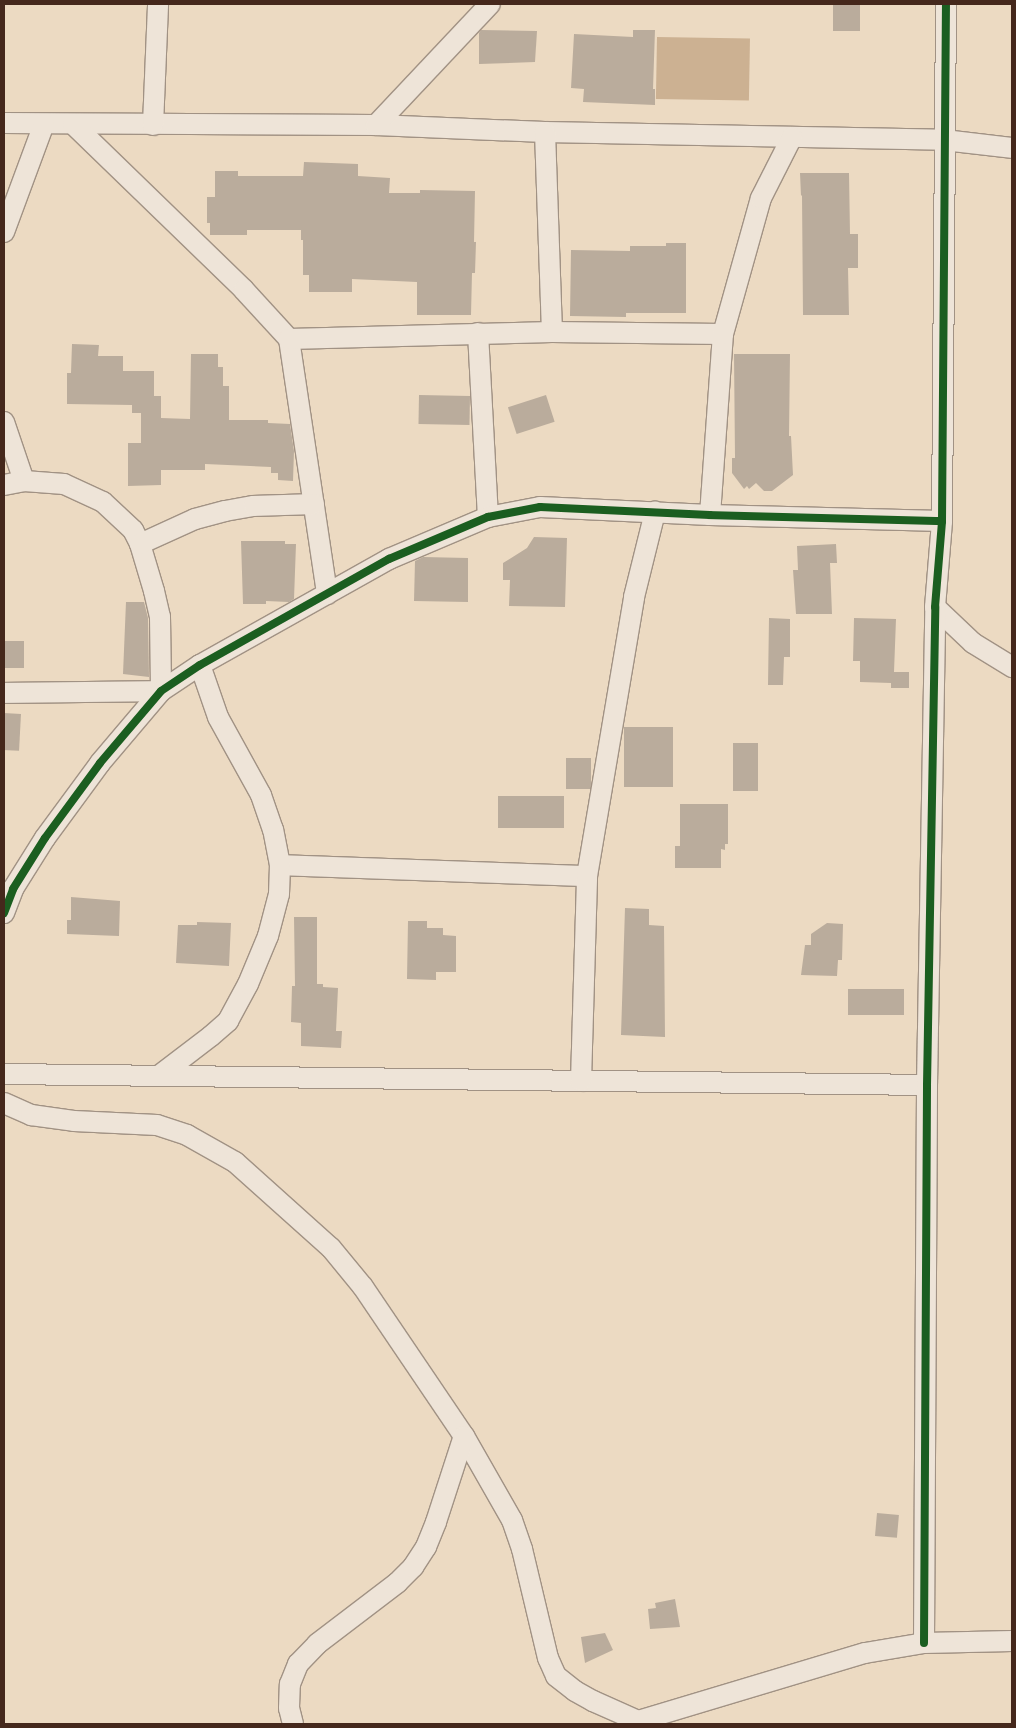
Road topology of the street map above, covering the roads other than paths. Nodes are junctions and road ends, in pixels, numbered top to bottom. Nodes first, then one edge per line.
1 (158, 4) edge
2 (490, 4) edge
3 (946, 4) edge
4 (4, 123) edge
5 (44, 124) junction
6 (73, 124) junction
7 (153, 125) junction
8 (376, 125) junction
9 (545, 132) junction
10 (792, 137) junction
11 (944, 140) junction
12 (1012, 148) edge
13 (4, 232) edge
14 (552, 332) junction
15 (478, 333) junction
16 (723, 334) junction
17 (289, 339) junction
18 (4, 422) edge
19 (24, 482) junction
20 (4, 485) edge
21 (314, 504) junction
22 (655, 512) junction
23 (710, 515) junction
24 (488, 517) junction
25 (942, 520) junction
26 (140, 544) junction
27 (327, 594) junction
28 (935, 607) junction
29 (200, 665) junction
30 (1012, 667) edge
31 (161, 691) junction
32 (4, 693) edge
33 (280, 865) junction
34 (587, 876) junction
35 (4, 912) edge
36 (4, 1074) edge
37 (160, 1075) junction
38 (581, 1081) junction
39 (927, 1086) junction
40 (4, 1103) edge
41 (464, 1436) junction
42 (1012, 1641) edge
43 (924, 1643) junction
44 (633, 1723) edge
45 (293, 1724) edge

1 - 7 street
2 - 8 street
3 - 11 street
4 - 5 street
5 - 6 street
5 - 13 street
6 - 7 street
6 - 17 street
7 - 8 street
8 - 9 street
9 - 10 street
9 - 14 street
10 - 11 street
10 - 16 street
11 - 12 street
11 - 25 street
14 - 15 street
14 - 16 street
15 - 17 street
15 - 24 street
16 - 23 street
17 - 21 street
18 - 19 street
19 - 20 street
19 - 26 street
21 - 26 street
21 - 27 street
22 - 23 street
22 - 24 street
22 - 34 street
23 - 25 street
24 - 27 street
25 - 28 street
26 - 31 street
27 - 29 street
28 - 30 street
28 - 39 street
29 - 31 street
29 - 33 street
31 - 32 street
31 - 35 street
33 - 34 street
33 - 37 street
34 - 38 street
36 - 37 street
37 - 38 street
38 - 39 street
39 - 43 street
40 - 41 street
41 - 44 street
41 - 45 street
42 - 43 street
43 - 44 street

